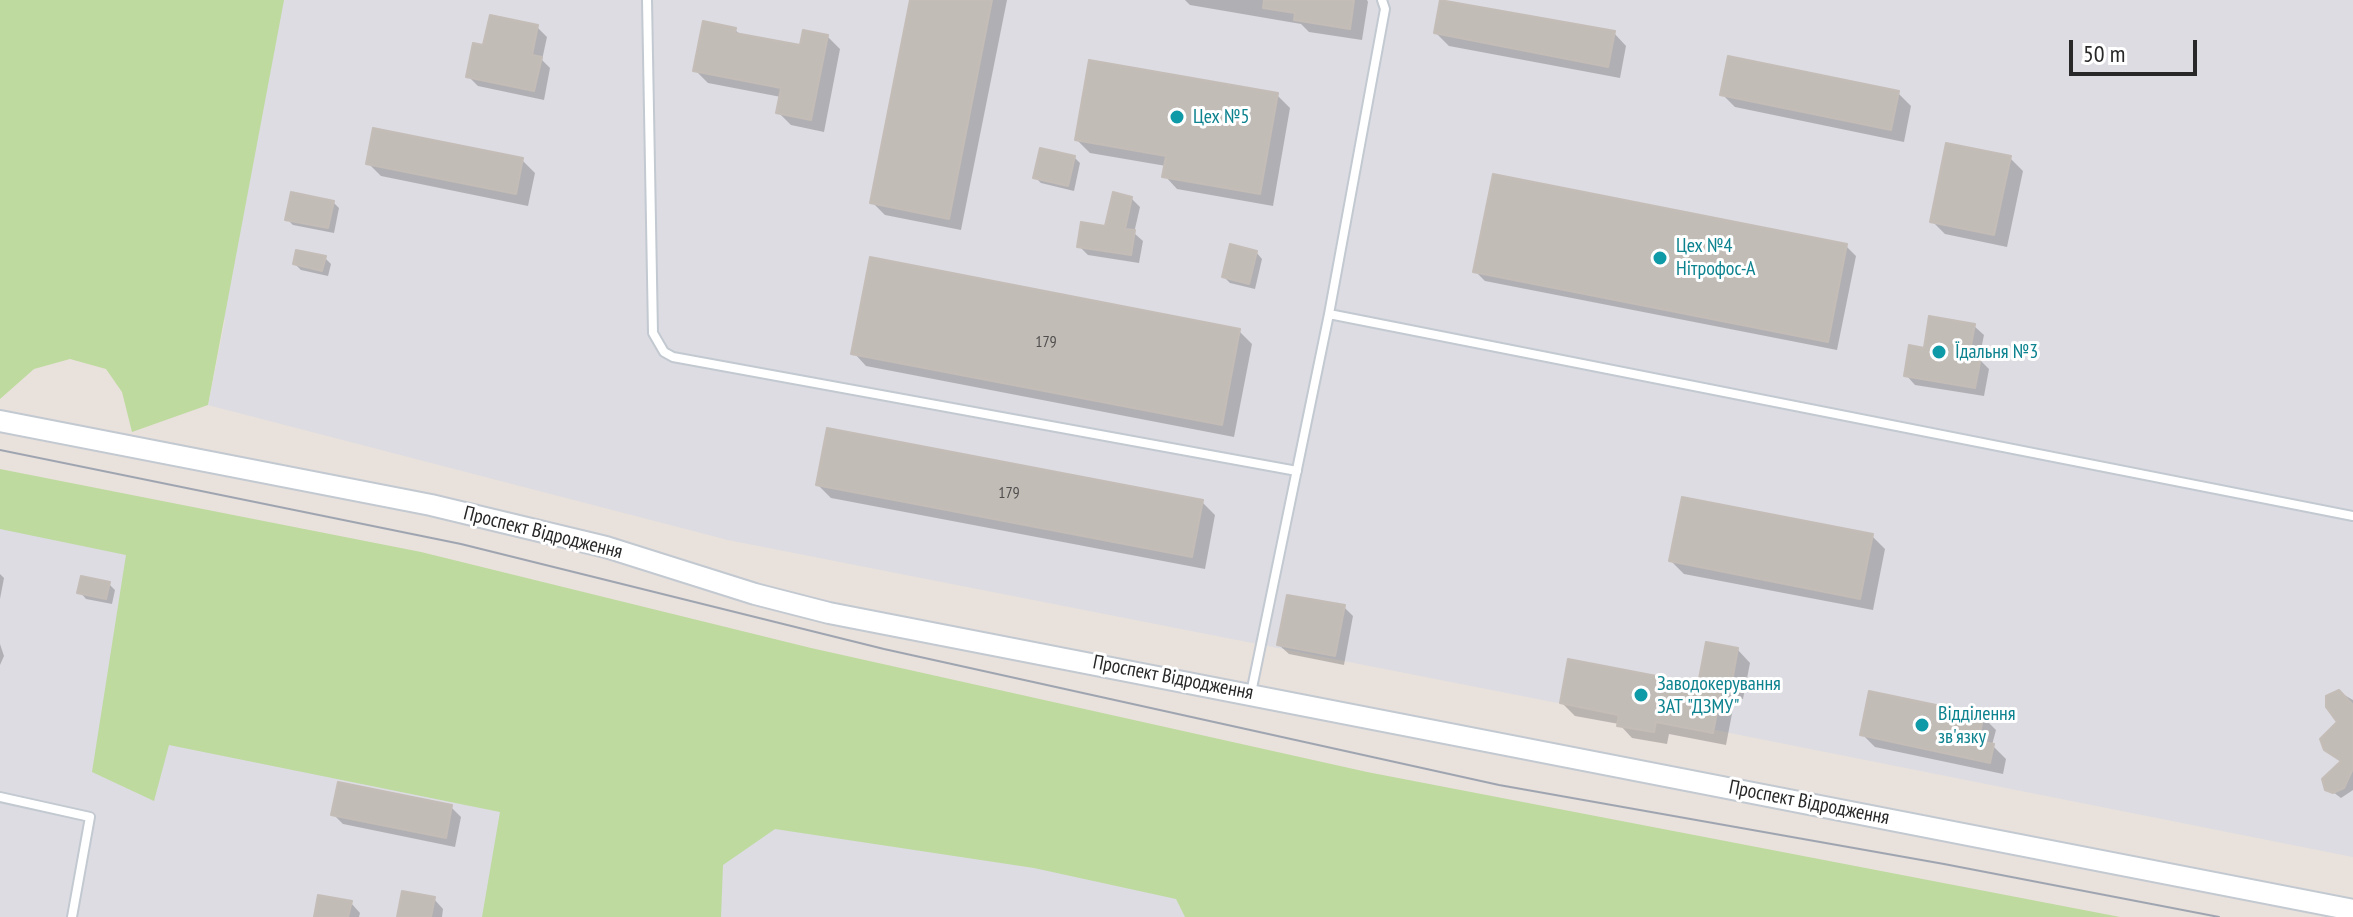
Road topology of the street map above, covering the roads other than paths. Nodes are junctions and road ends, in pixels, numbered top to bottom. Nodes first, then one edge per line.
1 (647, 0) edge
2 (1382, 0) edge
3 (1329, 314) junction
4 (0, 421) edge
5 (1297, 471) junction
6 (2353, 516) edge
7 (1251, 693) junction
8 (0, 797) edge
9 (2353, 910) edge
10 (72, 917) edge

1 - 5 lane
2 - 3 lane
3 - 5 lane
3 - 6 lane
4 - 7 street, Проспект Відродження
5 - 7 lane
7 - 9 street, Проспект Відродження
8 - 10 lane

